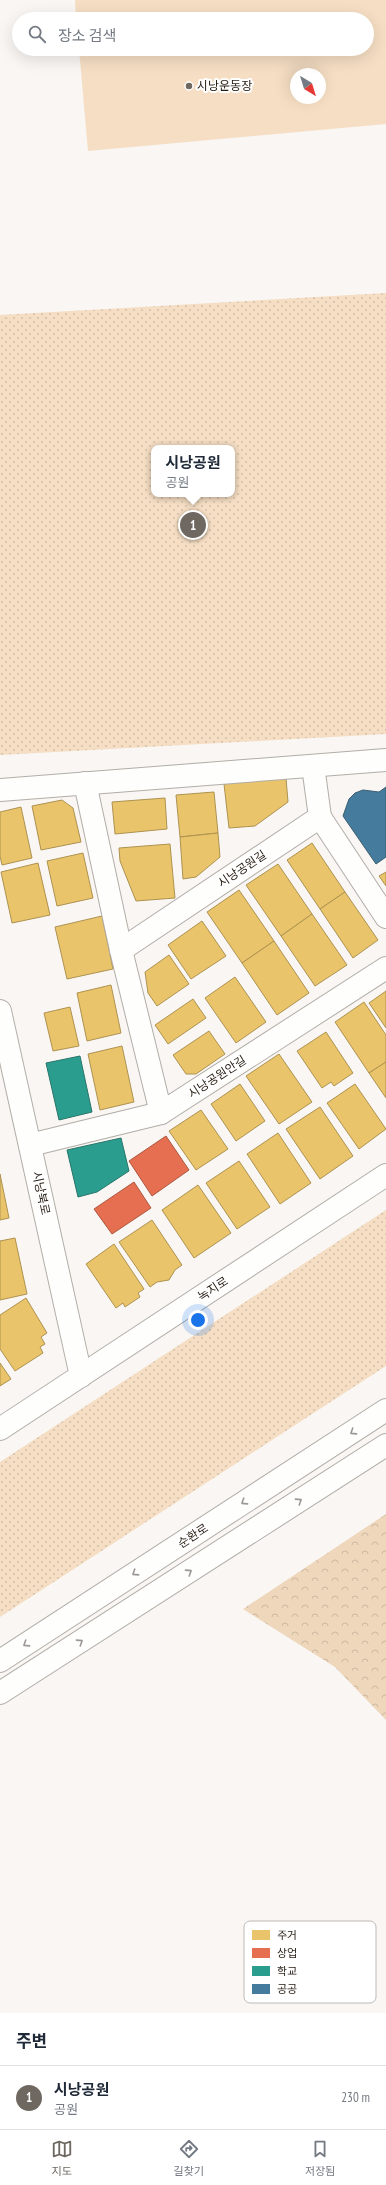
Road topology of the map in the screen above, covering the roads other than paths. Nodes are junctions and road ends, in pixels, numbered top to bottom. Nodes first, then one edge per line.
1 (386, 760) edge
2 (313, 766) junction
3 (85, 783) junction
4 (0, 790) edge
5 (320, 817) junction
6 (386, 917) edge
7 (121, 950) junction
8 (386, 968) edge
9 (0, 1011) edge
10 (7, 1068) edge
11 (161, 1113) junction
12 (30, 1145) junction
13 (386, 1175) edge
14 (81, 1376) junction
15 (386, 1410) edge
16 (0, 1429) edge
17 (386, 1445) edge
18 (0, 1661) edge
19 (0, 1693) edge

1 - 2 street
2 - 3 street
2 - 5 street
3 - 4 street
3 - 7 street
5 - 6 street
5 - 7 street, 시낭공원길
7 - 11 street
8 - 11 street, 시낭공원안길
9 - 10 street, 시낭북로
10 - 12 street, 시낭북로
11 - 12 street, 시낭공원안길
12 - 14 street, 시낭북로
13 - 14 street, 녹지로
14 - 16 street, 녹지로
15 -> 18 street, 순환로
19 -> 17 street

